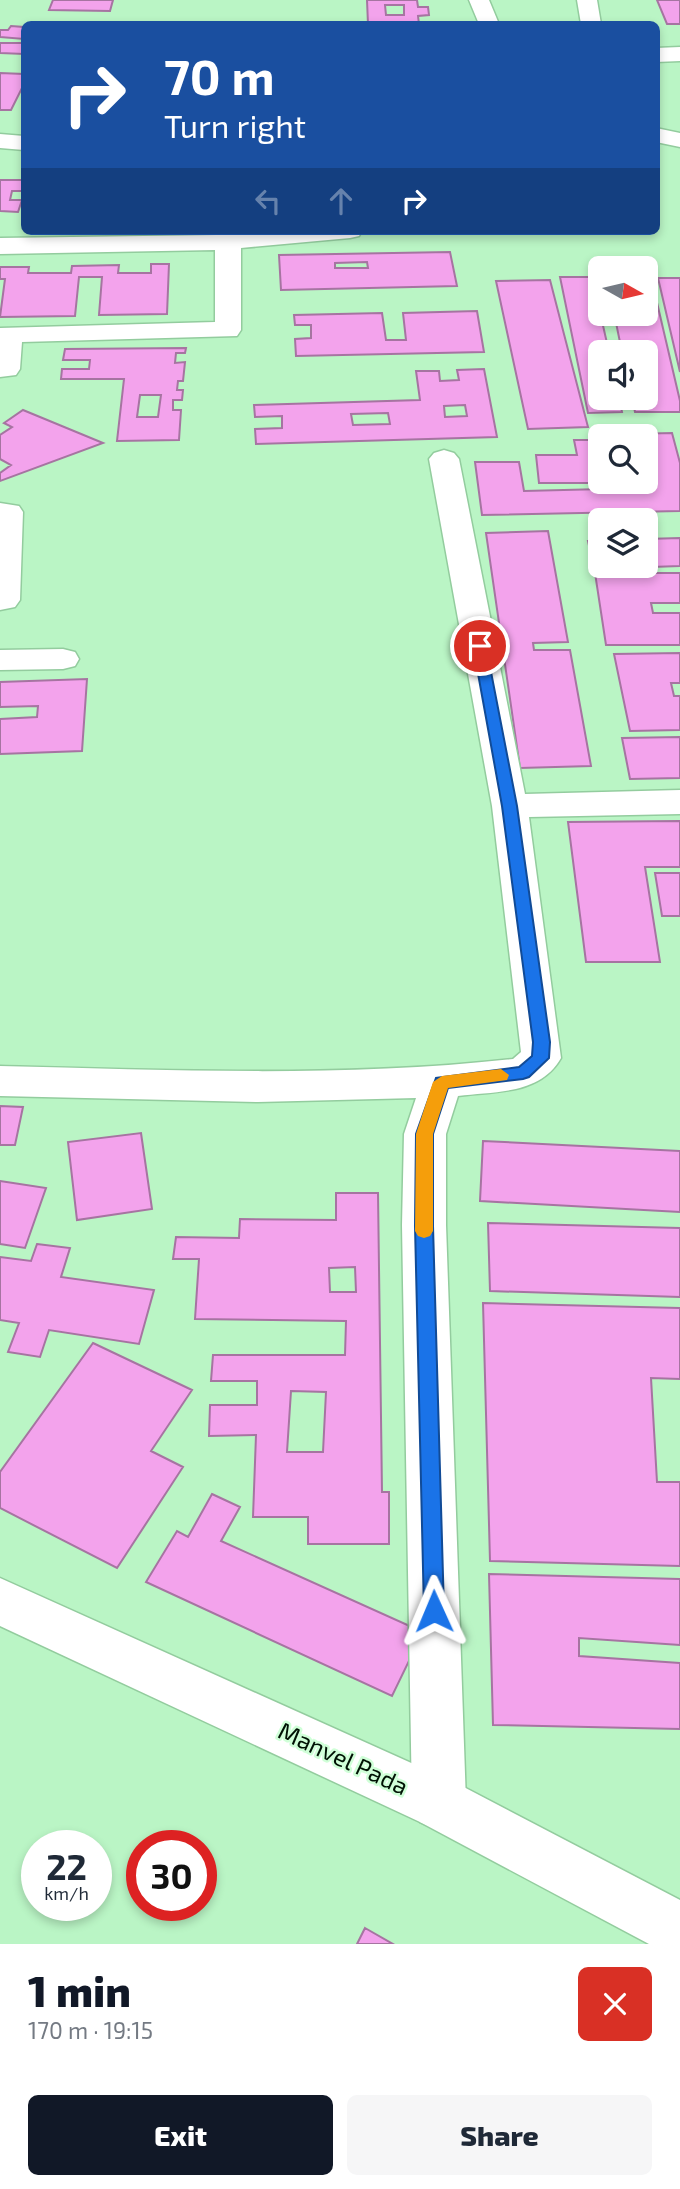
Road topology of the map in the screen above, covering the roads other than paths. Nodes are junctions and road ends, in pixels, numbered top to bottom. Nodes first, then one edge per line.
1 (479, 0) edge
2 (587, 0) edge
3 (488, 21) edge
4 (590, 21) edge
5 (680, 54) edge
6 (660, 55) edge
7 (660, 136) edge
8 (680, 140) edge
9 (0, 141) edge
10 (21, 143) edge
11 (660, 153) edge
12 (680, 156) edge
13 (269, 235) edge
14 (229, 237) edge
15 (0, 246) edge
16 (0, 369) edge
17 (444, 459) dead end
18 (0, 512) edge
19 (0, 600) edge
20 (63, 659) dead end
21 (0, 660) edge
22 (680, 803) edge
23 (510, 806) junction
24 (0, 1081) edge
25 (442, 1082) junction
26 (0, 1601) edge
27 (439, 1803) junction
28 (680, 1930) edge

1 - 3 street
2 - 4 street
5 - 6 street
7 - 8 street
9 - 10 street
11 - 12 street
13 - 14 street
14 - 15 street
14 - 16 street
17 - 23 street
18 - 19 street
20 - 21 street
22 - 23 street
23 - 25 street
24 - 25 street
25 - 27 street
26 - 27 street, Manvel Pada
27 - 28 street, Manvel Pada

